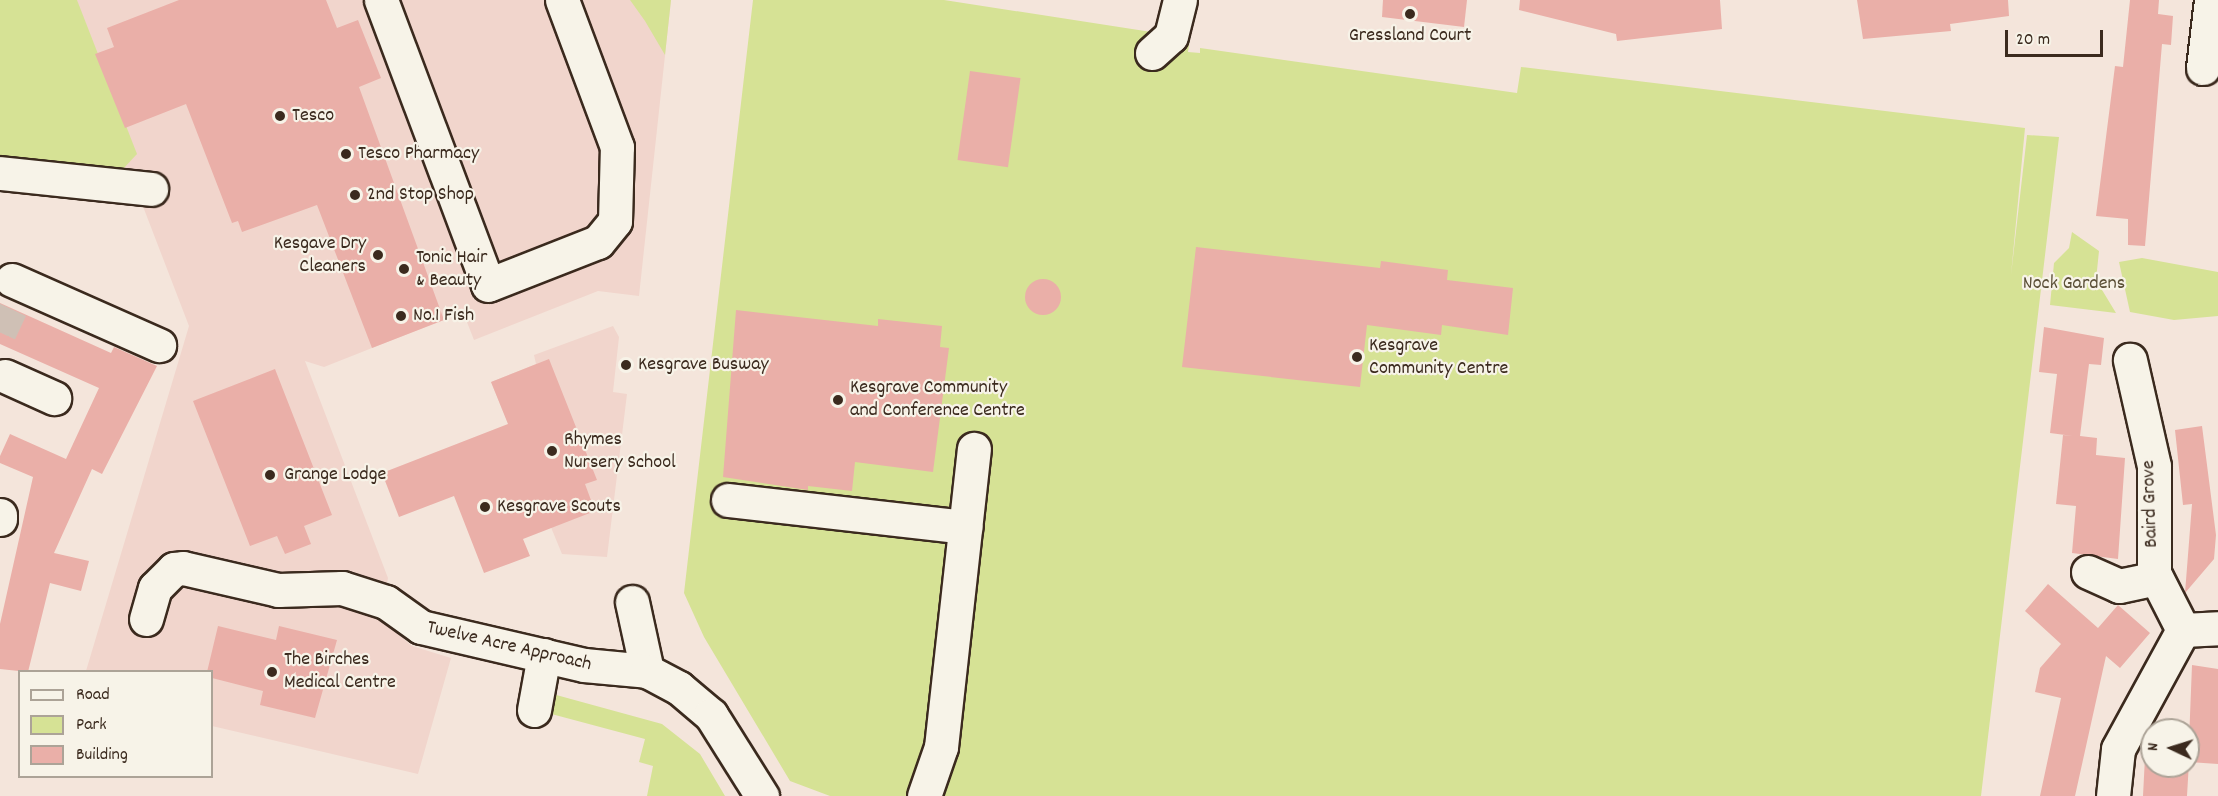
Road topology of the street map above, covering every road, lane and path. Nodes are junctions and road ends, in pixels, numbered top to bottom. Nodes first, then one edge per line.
1 (381, 0) edge
2 (562, 0) edge
3 (2211, 0) edge
4 (1176, 12) edge
5 (1152, 53) dead end
6 (2203, 68) dead end
7 (0, 173) edge
8 (151, 189) dead end
9 (15, 290) dead end
10 (159, 345) dead end
11 (2130, 360) dead end
12 (2, 379) edge
13 (54, 399) dead end
14 (974, 449) dead end
15 (728, 500) dead end
16 (965, 528) junction
17 (2088, 572) dead end
18 (2156, 578) junction
19 (633, 602) dead end
20 (146, 619) dead end
21 (2218, 628) edge
22 (2183, 630) junction
23 (544, 655) junction
24 (647, 672) junction
25 (534, 710) dead end
26 (762, 796) edge
27 (924, 796) edge
28 (2113, 796) edge

1 - 2 street
3 - 6 street
4 - 5 street
7 - 8 street
9 - 10 street
11 - 18 street, Baird Grove
12 - 13 street
14 - 16 street
15 - 16 street
16 - 27 street
17 - 18 street
18 - 22 street, Baird Grove
19 - 24 street
20 - 23 street, Twelve Acre Approach
21 - 22 street
22 - 28 street
23 - 24 street, Twelve Acre Approach
23 - 25 street
24 - 26 street, Twelve Acre Approach

